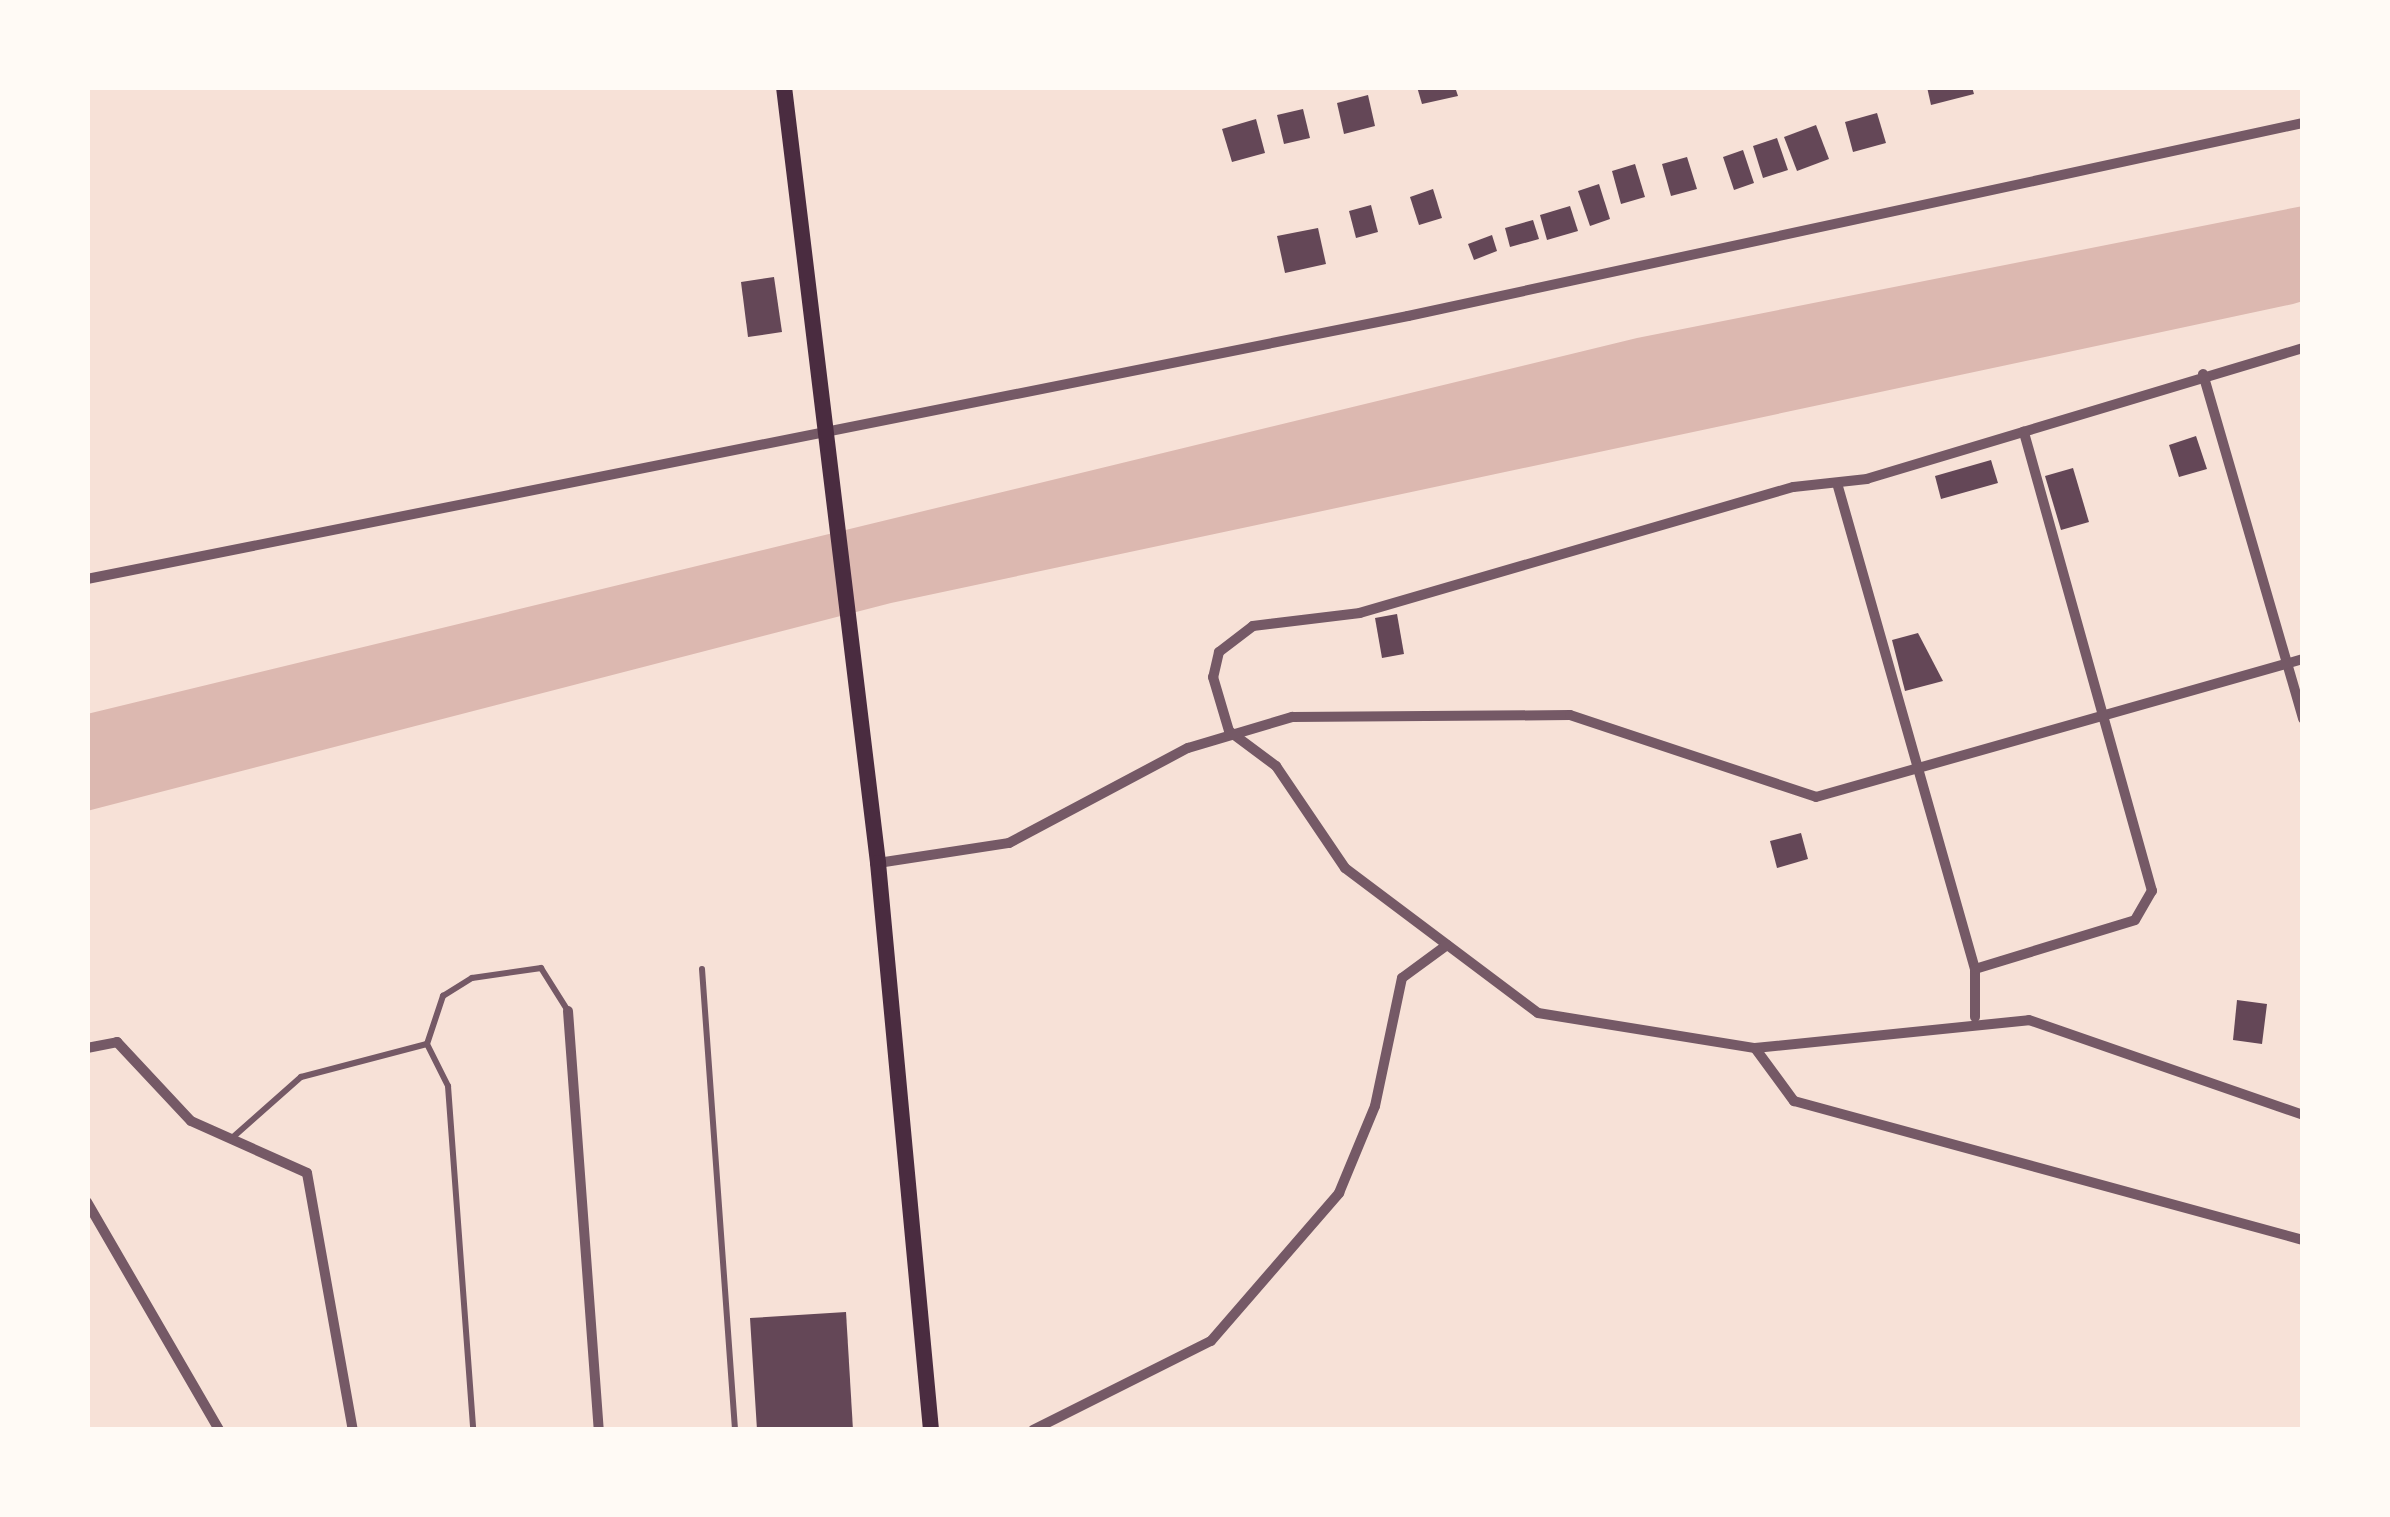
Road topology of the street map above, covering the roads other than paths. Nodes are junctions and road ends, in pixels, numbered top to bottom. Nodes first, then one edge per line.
1 (784, 87) edge
2 (2303, 123) edge
3 (2303, 348) edge
4 (2203, 374) junction
5 (822, 429) junction
6 (2024, 432) junction
7 (1837, 483) junction
8 (87, 579) edge
9 (2303, 659) edge
10 (2288, 664) junction
11 (2105, 716) junction
12 (2303, 719) edge
13 (1229, 731) junction
14 (1917, 770) junction
15 (878, 863) junction
16 (1448, 945) junction
17 (702, 969) dead end
18 (1975, 969) junction
19 (568, 1011) joint
20 (1975, 1018) junction
21 (427, 1044) junction
22 (87, 1048) edge
23 (1755, 1048) junction
24 (2303, 1114) edge
25 (230, 1141) junction
26 (87, 1202) edge
27 (2303, 1240) edge
28 (219, 1430) edge
29 (352, 1430) edge
30 (473, 1430) edge
31 (599, 1430) edge
32 (736, 1430) edge
33 (931, 1430) edge
34 (1033, 1430) edge

1 - 5 main road
2 - 5 street
3 - 4 street
4 - 6 street
4 - 10 street
5 - 8 street
5 - 15 main road
6 - 7 street
6 - 11 street
7 - 13 street
7 - 14 street
9 - 10 street
10 - 11 street
10 - 12 street
11 - 14 street
11 - 18 street
13 - 14 street
13 - 15 street
13 - 16 street
14 - 18 street
15 - 33 main road
16 - 23 street
16 - 34 street
17 - 32 lane
18 - 20 street
19 - 21 lane
19 - 31 street
20 - 23 street
20 - 24 street
21 - 25 lane
21 - 30 lane
22 - 25 street
23 - 27 street
25 - 29 street
26 - 28 street

